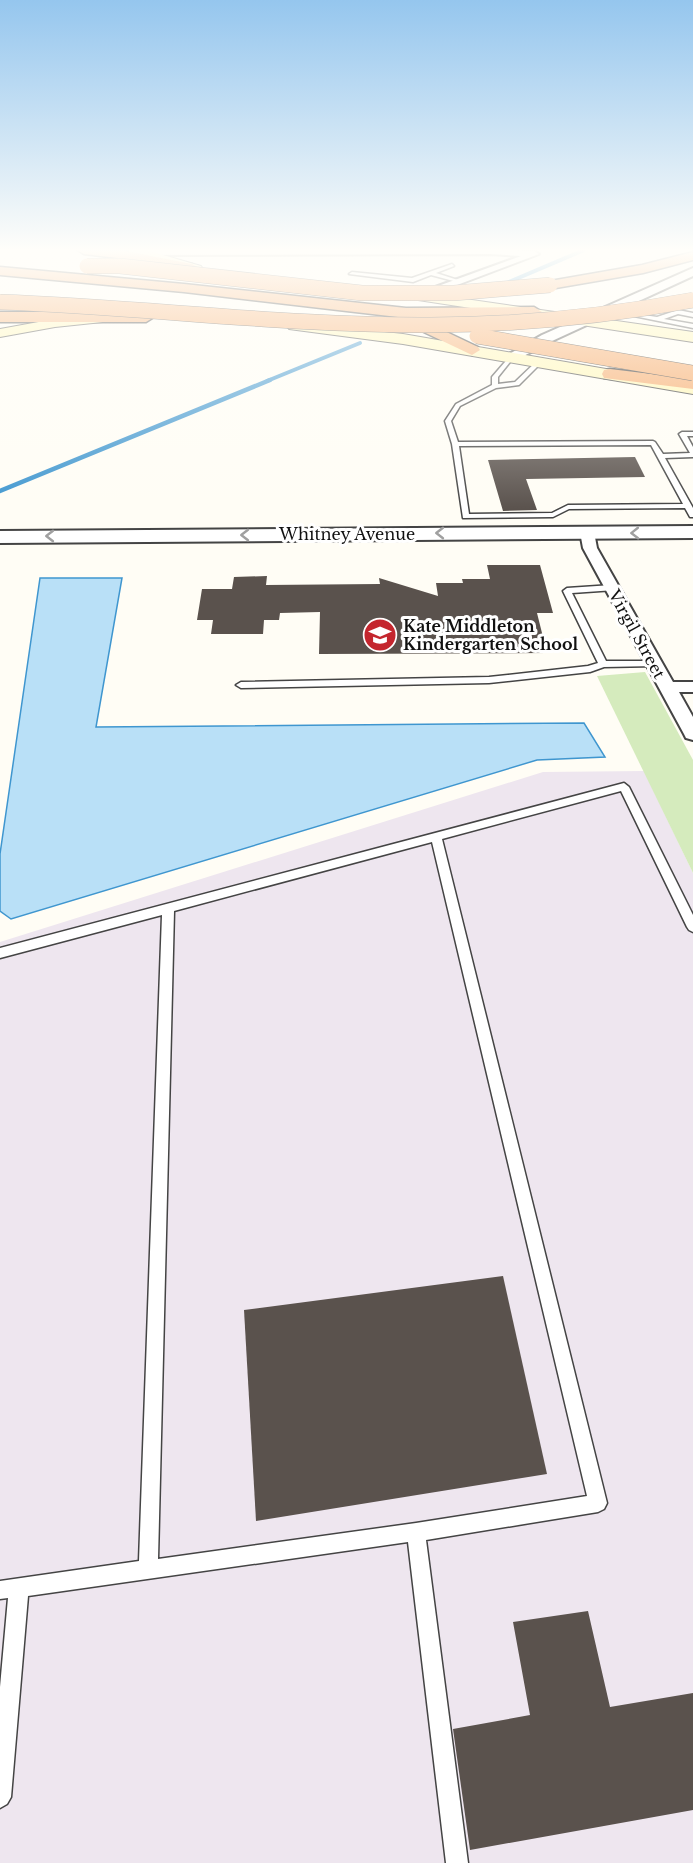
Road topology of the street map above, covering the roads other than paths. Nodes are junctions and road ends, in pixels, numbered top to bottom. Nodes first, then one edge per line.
1 (391, 337) edge
2 (445, 337) edge
3 (482, 337) edge
4 (550, 337) edge
5 (590, 337) edge
6 (590, 337) edge
7 (602, 339) dead end
8 (472, 350) junction
9 (512, 357) junction
10 (539, 362) junction
11 (693, 373) edge
12 (609, 374) junction
13 (693, 384) edge
14 (495, 386) junction
15 (693, 389) edge
16 (693, 434) edge
17 (455, 444) junction
18 (693, 454) edge
19 (660, 456) junction
20 (692, 516) edge
21 (0, 537) edge
22 (589, 540) junction
23 (693, 547) edge
24 (0, 554) edge
25 (612, 588) junction
26 (654, 663) junction
27 (603, 664) junction
28 (241, 685) dead end
29 (667, 687) junction
30 (693, 687) edge
31 (693, 734) edge
32 (436, 837) junction
33 (168, 908) junction
34 (693, 927) edge
35 (0, 953) edge
36 (416, 1532) junction
37 (148, 1569) junction
38 (9, 1588) edge
39 (0, 1797) edge
40 (457, 1863) edge

1 - 8 main road
2 - 8 highway
3 - 11 highway, bridge
4 - 9 street
5 - 7 highway, bridge
6 - 10 street
8 - 9 main road
9 - 10 main road
9 - 14 lane
10 - 12 main road
10 - 14 lane
12 - 13 highway
12 - 15 main road
14 - 17 lane
16 - 18 lane
17 - 19 lane
17 - 20 lane
18 - 19 lane
19 - 20 lane
20 -> 22 street, Whitney Avenue
22 -> 21 street, Whitney Avenue
22 - 23 street, Whitney Avenue
22 - 24 street, Whitney Avenue
22 - 25 street, Virgil Street
25 - 26 street, Virgil Street
25 - 27 lane
26 - 27 lane
26 - 29 street, Virgil Street
27 - 28 lane
29 - 30 street
29 - 31 street, Virgil Street
32 - 33 lane
32 - 34 lane
32 - 36 lane
33 - 35 lane
33 - 37 lane
36 - 37 lane
36 - 40 lane
37 - 38 lane
38 - 39 lane

